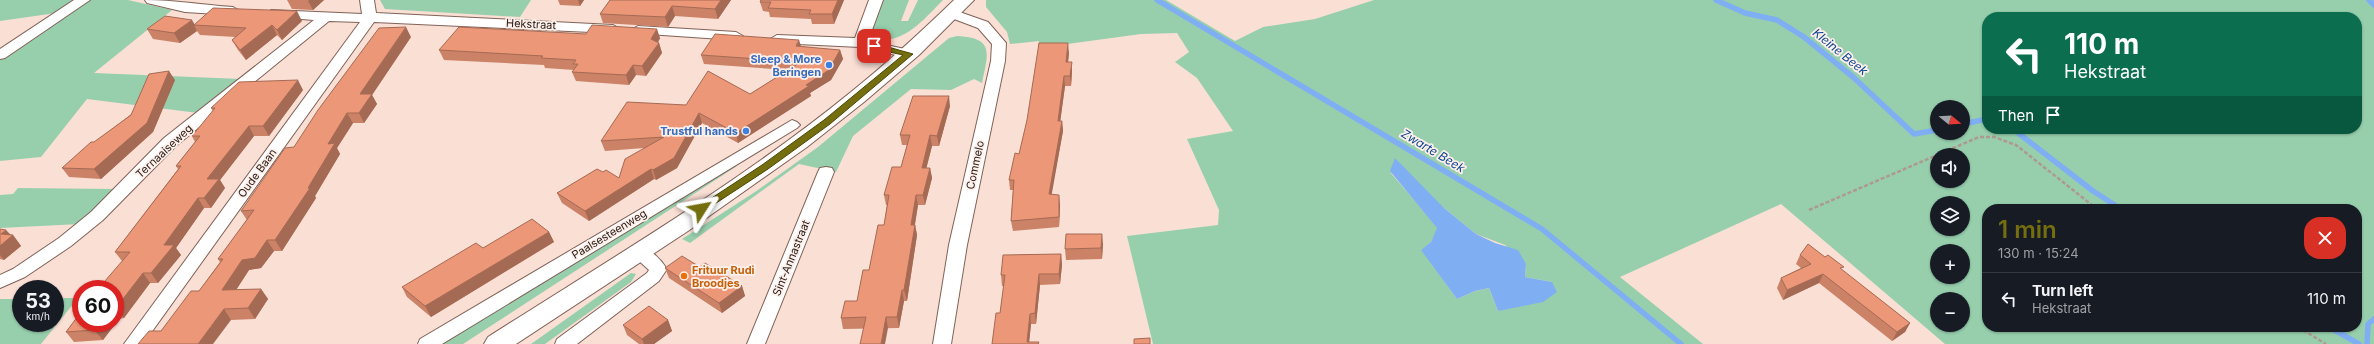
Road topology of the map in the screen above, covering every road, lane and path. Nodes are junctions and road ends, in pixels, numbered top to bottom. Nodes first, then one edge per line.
1 (82, 0) edge
2 (152, 0) edge
3 (367, 0) edge
4 (876, 0) edge
5 (958, 7) edge
6 (248, 11) edge
7 (264, 12) edge
8 (327, 16) junction
9 (370, 18) junction
10 (750, 37) edge
11 (766, 38) edge
12 (860, 43) junction
13 (909, 54) junction
14 (0, 55) edge
15 (792, 125) dead end
16 (826, 172) dead end
17 (2091, 204) edge
18 (1809, 210) dead end
19 (637, 251) junction
20 (0, 282) edge
21 (2306, 332) edge
22 (133, 344) edge
23 (426, 344) edge
24 (497, 344) edge
25 (564, 344) edge
26 (756, 344) edge
27 (942, 344) edge
28 (2326, 344) edge

1 - 14 street
2 - 6 street
3 - 9 street
4 - 12 street
5 - 13 main road
5 - 27 street, Commelo
7 - 8 street, Hekstraat
8 - 9 street, Hekstraat
8 - 20 street, Ternaaiseweg
9 - 10 street, Hekstraat
9 - 22 street, Oude Baan
11 - 12 street
12 - 13 street
13 - 19 main road
15 - 23 street, Paalsesteenweg
16 - 26 street, Sint-Annastraat
17 - 18 path
19 - 24 main road
19 - 25 street
21 - 28 path

